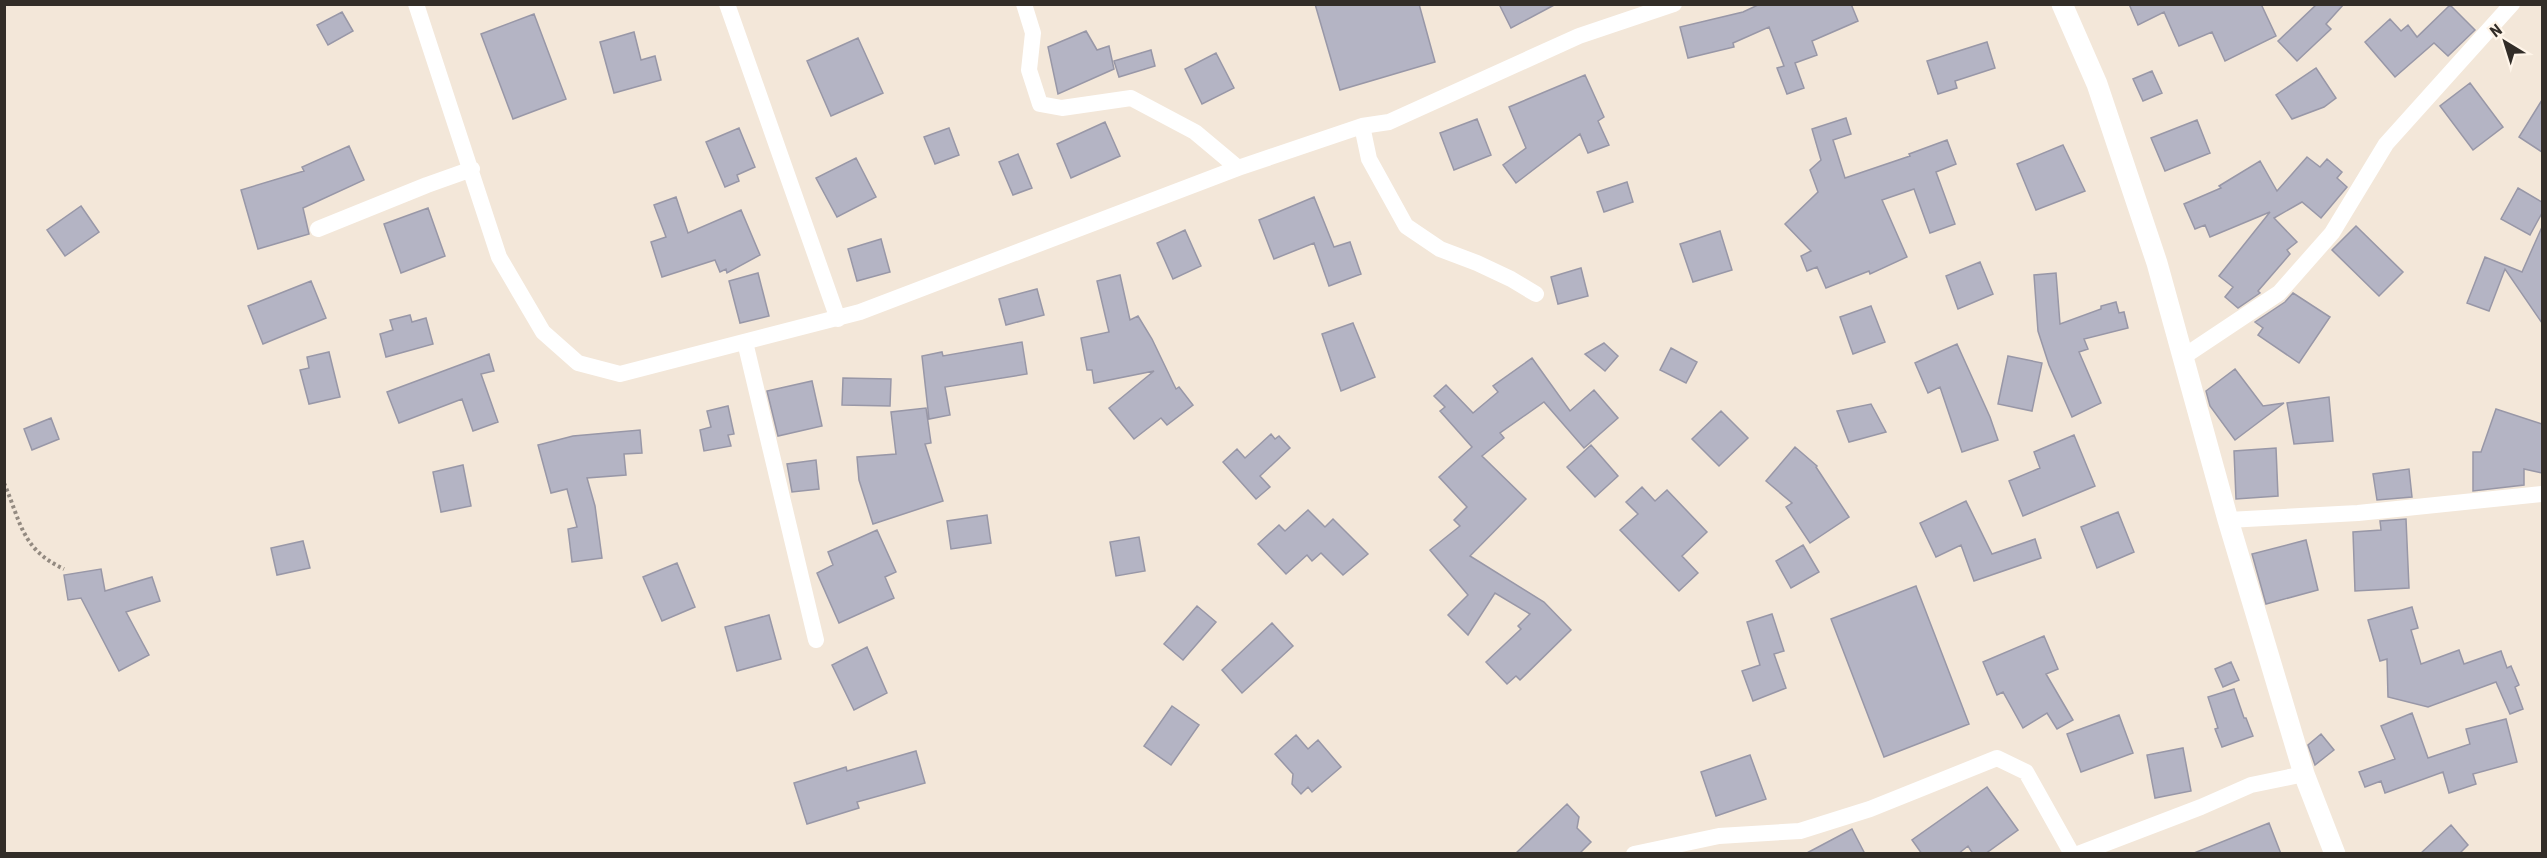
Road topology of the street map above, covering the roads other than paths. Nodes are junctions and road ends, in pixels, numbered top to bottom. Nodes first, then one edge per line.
1 (416, 4) edge
2 (727, 4) edge
3 (1024, 4) edge
4 (1674, 4) edge
5 (2062, 4) edge
6 (2512, 4) edge
7 (1362, 126) junction
8 (1238, 168) junction
9 (472, 169) junction
10 (318, 229) dead end
11 (1536, 294) dead end
12 (838, 319) junction
13 (745, 342) junction
14 (2183, 357) junction
15 (2542, 494) edge
16 (2228, 520) junction
17 (816, 640) dead end
18 (2304, 774) junction
19 (1634, 854) edge
20 (2072, 854) edge
21 (2078, 854) edge
22 (2334, 854) edge

1 - 9 street
2 - 12 street
3 - 8 street
4 - 7 street
5 - 14 street
6 - 14 street
7 - 8 street
7 - 11 street
8 - 12 street
9 - 10 street
9 - 13 street
12 - 13 street
13 - 17 street
14 - 16 street
15 - 16 street
16 - 18 street
18 - 21 street
18 - 22 street
19 - 20 street

